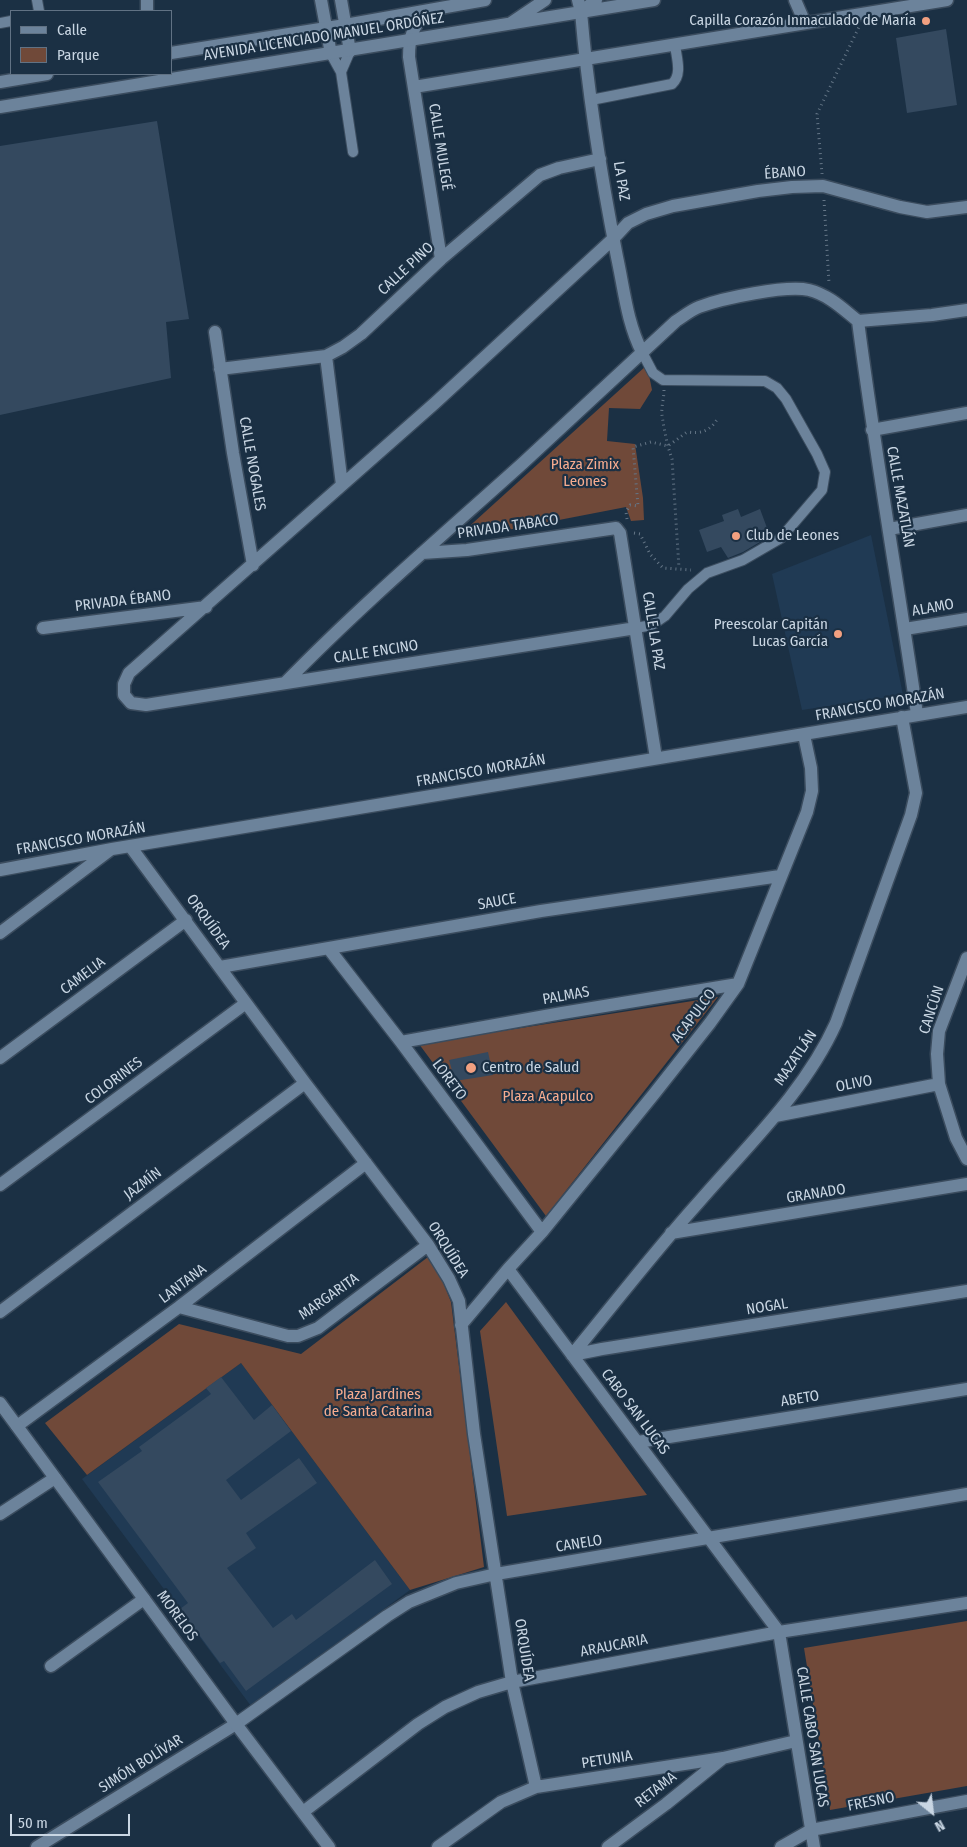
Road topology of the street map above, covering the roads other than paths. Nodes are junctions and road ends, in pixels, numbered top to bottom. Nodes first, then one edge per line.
1 (320, 0) edge
2 (341, 0) edge
3 (438, 0) edge
4 (485, 0) edge
5 (544, 0) edge
6 (596, 0) edge
7 (654, 0) edge
8 (795, 0) edge
9 (947, 0) edge
10 (579, 6) edge
11 (426, 11) junction
12 (805, 23) junction
13 (509, 24) junction
14 (346, 25) junction
15 (326, 28) junction
16 (409, 41) junction
17 (675, 44) junction
18 (350, 51) junction
19 (172, 53) edge
20 (331, 54) junction
21 (585, 59) junction
22 (341, 72) junction
23 (40, 75) edge
24 (0, 82) edge
25 (414, 87) junction
26 (591, 100) junction
27 (0, 107) edge
28 (353, 152) dead end
29 (600, 159) junction
30 (967, 206) edge
31 (614, 238) junction
32 (441, 259) junction
33 (967, 310) edge
34 (858, 321) junction
35 (215, 332) dead end
36 (642, 352) junction
37 (326, 356) junction
38 (220, 368) junction
39 (967, 413) edge
40 (872, 430) junction
41 (342, 485) junction
42 (967, 515) edge
43 (890, 529) junction
44 (599, 530) joint
45 (422, 553) junction
46 (253, 565) junction
47 (206, 607) junction
48 (967, 619) edge
49 (43, 628) dead end
50 (636, 628) junction
51 (905, 629) junction
52 (286, 682) junction
53 (124, 695) joint
54 (967, 707) edge
55 (917, 714) junction
56 (902, 717) junction
57 (804, 735) junction
58 (656, 758) junction
59 (130, 846) junction
60 (112, 849) junction
61 (0, 870) edge
62 (780, 876) junction
63 (186, 920) junction
64 (0, 933) edge
65 (329, 949) junction
66 (967, 958) edge
67 (220, 967) junction
68 (738, 984) junction
69 (967, 995) edge
70 (953, 998) junction
71 (246, 1003) junction
72 (401, 1042) junction
73 (0, 1058) edge
74 (305, 1083) junction
75 (940, 1084) junction
76 (775, 1116) junction
77 (967, 1159) edge
78 (366, 1163) junction
79 (967, 1184) edge
80 (0, 1185) edge
81 (542, 1232) junction
82 (671, 1234) junction
83 (428, 1245) junction
84 (508, 1269) junction
85 (967, 1291) edge
86 (179, 1307) junction
87 (0, 1312) edge
88 (461, 1325) junction
89 (572, 1356) junction
90 (967, 1389) edge
91 (0, 1403) edge
92 (17, 1426) junction
93 (638, 1442) junction
94 (55, 1478) junction
95 (967, 1494) edge
96 (0, 1514) edge
97 (709, 1539) junction
98 (496, 1574) junction
99 (144, 1599) junction
100 (967, 1603) edge
101 (779, 1632) junction
102 (51, 1666) dead end
103 (512, 1682) junction
104 (236, 1724) junction
105 (796, 1741) junction
106 (723, 1758) junction
107 (536, 1787) junction
108 (967, 1801) edge
109 (303, 1812) junction
110 (811, 1830) junction
111 (37, 1847) edge
112 (329, 1847) edge
113 (438, 1847) edge
114 (608, 1847) edge
115 (781, 1847) edge
116 (814, 1847) edge

1 - 15 street
2 - 14 street
3 - 11 lane
4 - 11 street, AVENIDA LICENCIADO MANUEL ORDÓÑEZ
5 - 13 street
6 - 10 street
7 - 10 street, AVENIDA LICENCIADO MANUEL ORDÓÑEZ
8 - 12 street
9 - 12 street
10 - 13 street, AVENIDA LICENCIADO MANUEL ORDÓÑEZ
10 - 21 street, LA PAZ
11 - 14 street, AVENIDA LICENCIADO MANUEL ORDÓÑEZ
11 - 16 street
12 - 17 street
13 - 16 street, AVENIDA LICENCIADO MANUEL ORDÓÑEZ
14 - 15 street, AVENIDA LICENCIADO MANUEL ORDÓÑEZ
14 - 18 street
15 - 19 street, AVENIDA LICENCIADO MANUEL ORDÓÑEZ
15 - 20 street
16 - 18 street, AVENIDA LICENCIADO MANUEL ORDÓÑEZ
16 - 25 street, CALLE MULEGÉ
17 - 21 street
17 - 26 lane
18 - 20 street, AVENIDA LICENCIADO MANUEL ORDÓÑEZ
18 - 22 lane
20 - 22 lane
20 - 27 street, AVENIDA LICENCIADO MANUEL ORDÓÑEZ
21 - 25 street
21 - 26 street, LA PAZ
22 - 28 lane
23 - 24 street
25 - 32 street, CALLE MULEGÉ
26 - 29 street, LA PAZ
29 - 31 street, LA PAZ
29 - 32 street, CALLE PINO
30 - 31 street, ÉBANO
31 - 36 street, LA PAZ
31 - 41 street, ÉBANO
32 - 37 street, CALLE PINO
33 - 34 street
34 - 36 street
34 - 40 street, CALLE MAZATLÁN
35 - 38 street, CALLE NOGALES
36 - 45 street
36 - 50 lane
37 - 38 street, CALLE PINO
37 - 41 street
38 - 46 street, CALLE NOGALES
39 - 40 street
40 - 43 street, CALLE MAZATLÁN
41 - 46 street, ÉBANO
42 - 43 street
43 - 51 street, CALLE MAZATLÁN
44 - 45 street, PRIVADA TABACO
44 - 50 street, CALLE LA PAZ
45 - 52 street
46 - 47 street, ÉBANO
47 - 49 street, PRIVADA ÉBANO
47 - 53 street, ÉBANO
48 - 51 street, ALAMO
50 - 52 street, CALLE ENCINO
50 - 58 street, CALLE LA PAZ
51 - 55 street, CALLE MAZATLÁN
52 - 53 street, CALLE ENCINO
54 - 55 street, FRANCISCO MORAZÁN
55 - 56 street, FRANCISCO MORAZÁN
56 - 57 street, FRANCISCO MORAZÁN
56 - 76 street, MAZATLÁN
57 - 58 street, FRANCISCO MORAZÁN
57 - 62 street, ACAPULCO
58 - 59 street, FRANCISCO MORAZÁN
59 - 60 street, FRANCISCO MORAZÁN
59 - 63 street, ORQUÍDEA
60 - 61 street, FRANCISCO MORAZÁN
60 - 64 street
62 - 65 street, SAUCE
62 - 68 street, ACAPULCO
63 - 67 street, ORQUÍDEA
63 - 73 street, CAMELIA
65 - 67 street, SAUCE
65 - 72 street, LORETO
66 - 70 street, CANCÚN
67 - 71 street, ORQUÍDEA
68 - 72 street, PALMAS
68 - 81 street, ACAPULCO
69 - 70 street
70 - 75 street, CANCÚN
71 - 74 street, ORQUÍDEA
71 - 80 street, COLORINES
72 - 81 street, LORETO
74 - 78 street, ORQUÍDEA
74 - 87 street, JAZMÍN
75 - 76 street, OLIVO
75 - 77 street, CANCÚN
76 - 82 street, MAZATLÁN
78 - 83 street, ORQUÍDEA
78 - 86 street, LANTANA
79 - 82 street, GRANADO
81 - 84 street, ACAPULCO
82 - 89 street, MAZATLÁN
83 - 86 street, MARGARITA
83 - 88 street, ORQUÍDEA
84 - 88 street
84 - 89 street, CABO SAN LUCAS
85 - 89 street, NOGAL
86 - 92 street, LANTANA
88 - 98 street, ORQUÍDEA
89 - 93 street, CABO SAN LUCAS
90 - 93 street, ABETO
91 - 92 street, MORELOS
92 - 94 street, MORELOS
93 - 97 street, CABO SAN LUCAS
94 - 96 street
94 - 99 street, MORELOS
95 - 97 street, CANELO
97 - 98 street, CANELO
97 - 101 street, CABO SAN LUCAS
98 - 103 street, ORQUÍDEA
98 - 104 street, CANELO
99 - 102 street
99 - 104 street, MORELOS
100 - 101 street, ARAUCARIA
101 - 103 street, ARAUCARIA
101 - 105 street, CALLE CABO SAN LUCAS
103 - 107 street, ORQUÍDEA
103 - 109 street, ARAUCARIA
104 - 109 street, MORELOS
104 - 111 street, SIMÓN BOLÍVAR
105 - 106 street, PETUNIA
105 - 110 street, CALLE CABO SAN LUCAS
106 - 107 street, PETUNIA
106 - 114 street, RETAMA
107 - 113 street, PETUNIA
108 - 110 street, FRESNO
109 - 112 street, MORELOS
110 - 115 street, FRESNO
110 - 116 street, CALLE CABO SAN LUCAS

